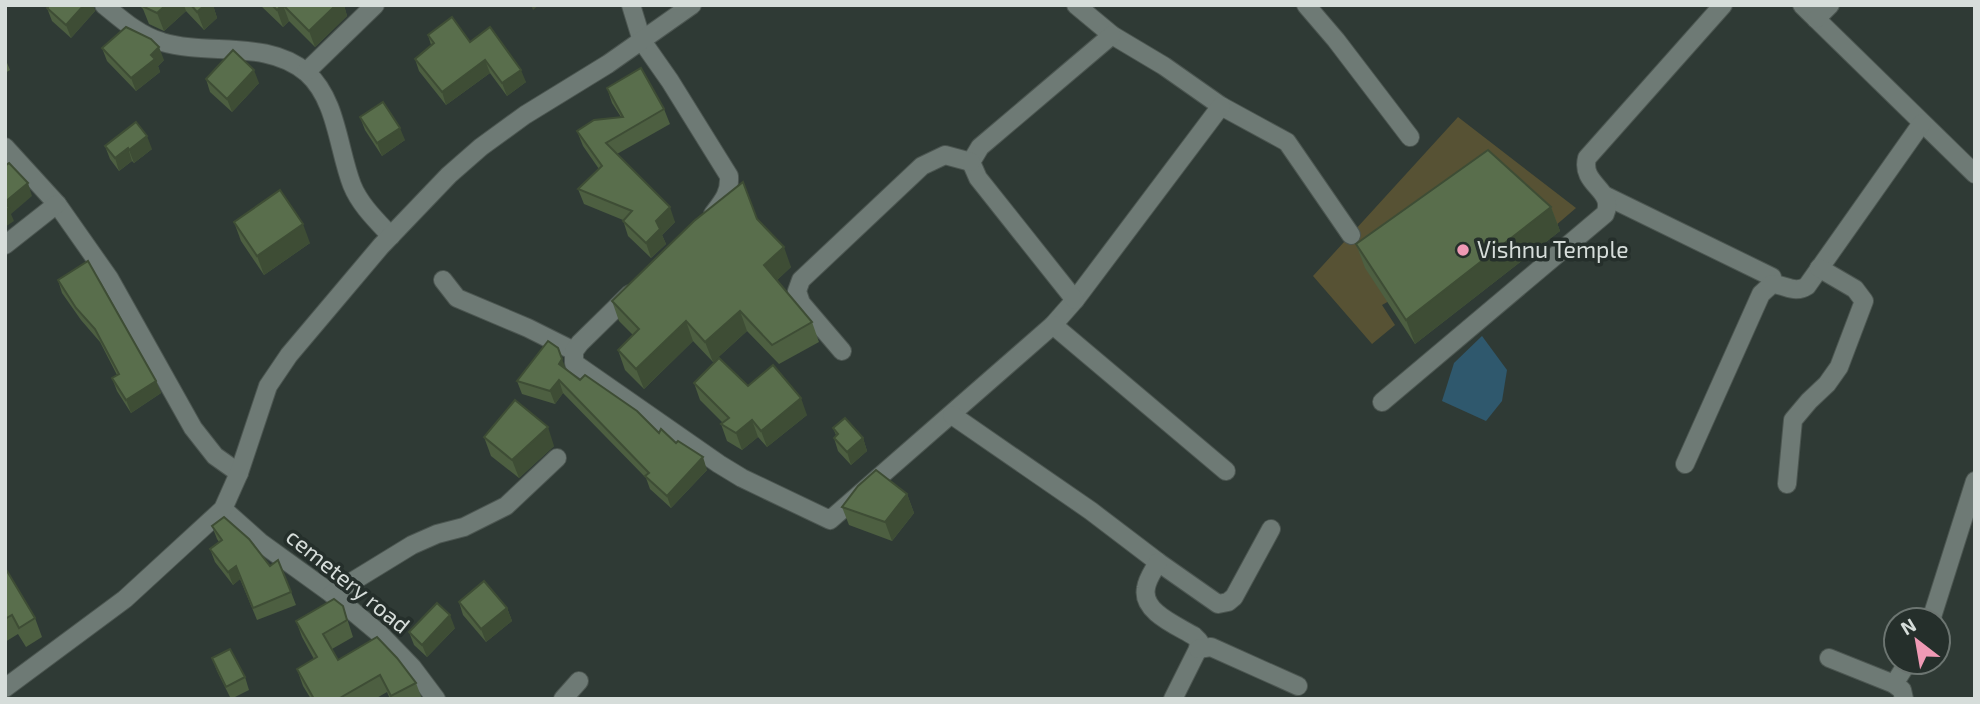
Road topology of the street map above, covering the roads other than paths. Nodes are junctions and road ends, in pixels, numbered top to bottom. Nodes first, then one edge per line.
1 (103, 5) edge
2 (375, 5) edge
3 (631, 5) edge
4 (692, 5) edge
5 (1076, 5) edge
6 (1306, 5) edge
7 (1723, 5) edge
8 (1802, 5) edge
9 (1830, 5) edge
10 (1816, 19) junction
11 (1112, 35) junction
12 (642, 41) junction
13 (306, 72) junction
14 (1221, 106) junction
15 (1922, 123) junction
16 (1410, 137) dead end
17 (5, 147) edge
18 (971, 162) junction
19 (1975, 174) edge
20 (1606, 196) junction
21 (57, 204) junction
22 (703, 224) edge
23 (1351, 235) dead end
24 (391, 236) junction
25 (5, 245) edge
26 (1819, 268) junction
27 (1773, 276) dead end
28 (646, 279) edge
29 (443, 280) dead end
30 (1075, 300) junction
31 (1053, 325) junction
32 (574, 351) junction
33 (842, 351) dead end
34 (1382, 402) dead end
35 (952, 415) junction
36 (556, 458) dead end
37 (1685, 464) dead end
38 (1226, 471) dead end
39 (239, 473) junction
40 (1975, 481) edge
41 (1787, 484) dead end
42 (223, 509) junction
43 (1271, 529) dead end
44 (1158, 562) junction
45 (332, 594) junction
46 (1935, 606) edge
47 (1198, 649) junction
48 (1829, 658) dead end
49 (579, 681) dead end
50 (1298, 686) dead end
51 (6, 687) edge
52 (1899, 691) edge
53 (436, 699) edge
54 (563, 699) edge
55 (1173, 699) edge

1 - 13 street
2 - 13 street
3 - 12 street
4 - 12 street
5 - 11 street
6 - 16 street
7 - 20 street
8 - 10 street
9 - 10 street
10 - 15 street
11 - 14 street
11 - 18 street
12 - 22 street
12 - 24 street
13 - 24 street
14 - 23 street
14 - 30 street
15 - 19 street
15 - 26 street
17 - 21 street
18 - 30 street
18 - 33 street
20 - 27 street
20 - 34 street
21 - 25 street
21 - 39 street
24 - 39 street
26 - 37 street
26 - 41 street
28 - 32 street
29 - 32 street
30 - 31 street
31 - 35 street
31 - 38 street
32 - 35 street
35 - 44 street
36 - 45 street
39 - 42 street
40 - 46 street
42 - 45 street, cemetery road
42 - 51 street
43 - 44 street
44 - 47 street
45 - 53 street, cemetery road
47 - 50 street
47 - 55 street
48 - 52 street
49 - 54 street

